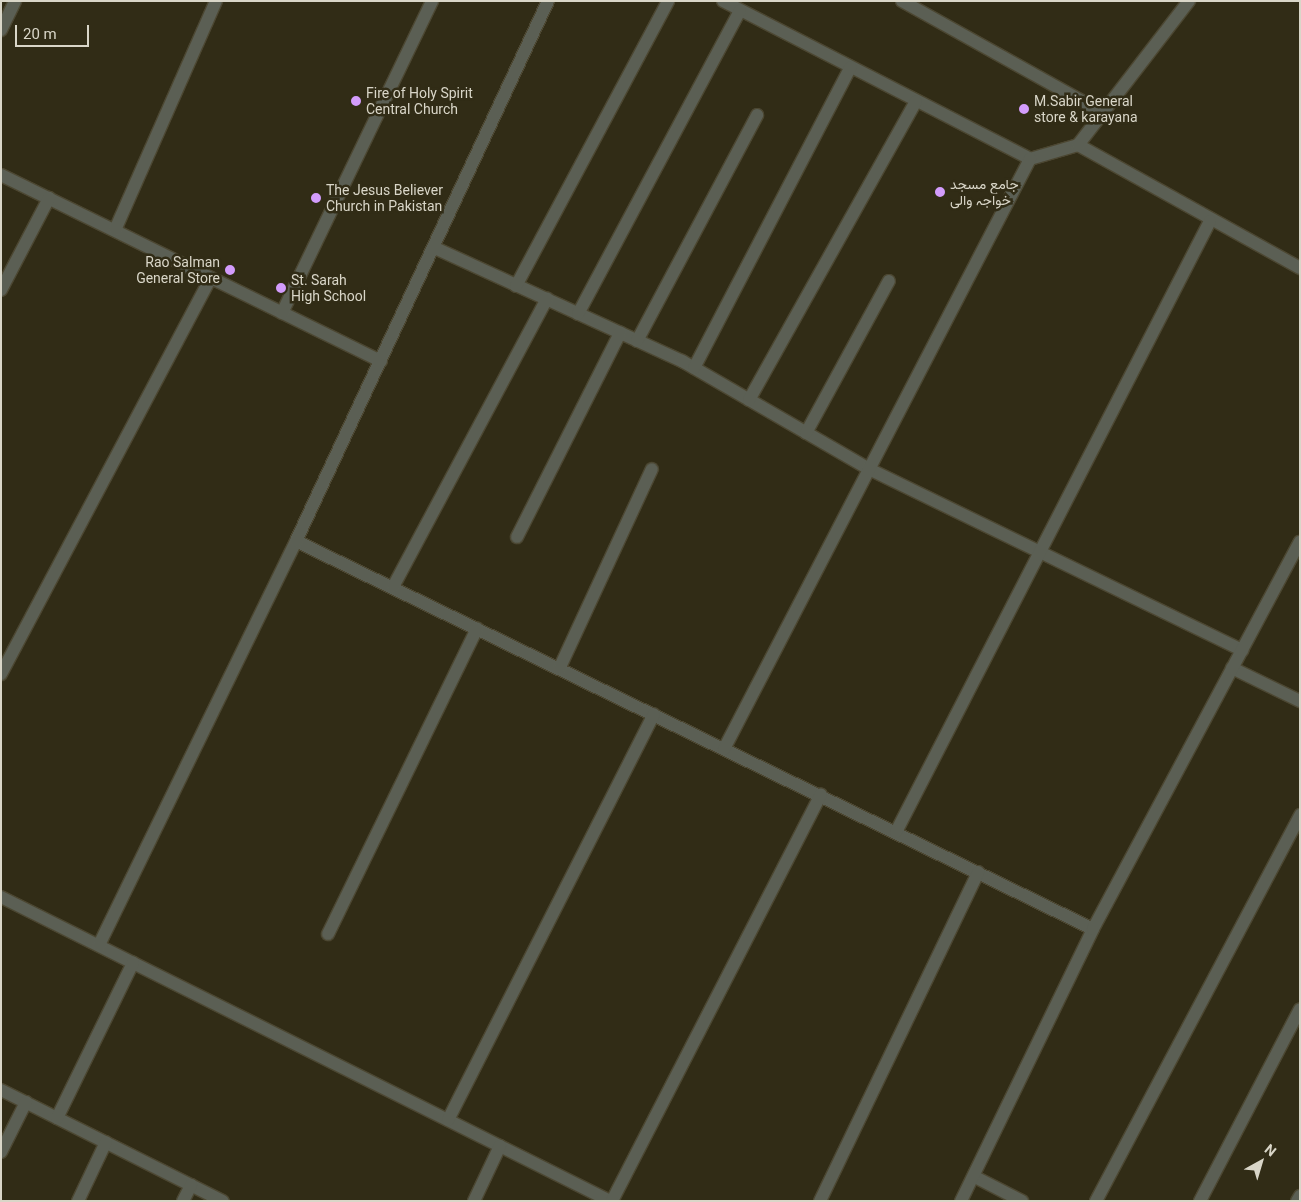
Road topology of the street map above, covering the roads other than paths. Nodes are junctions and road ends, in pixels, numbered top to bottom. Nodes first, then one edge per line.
1 (15, 1) edge
2 (216, 1) edge
3 (432, 1) edge
4 (548, 1) edge
5 (668, 1) edge
6 (723, 1) edge
7 (902, 1) edge
8 (1189, 1) edge
9 (740, 10) junction
10 (1, 30) edge
11 (851, 67) junction
12 (916, 101) junction
13 (1104, 112) junction
14 (757, 115) dead end
15 (1078, 145) junction
16 (1030, 159) junction
17 (1, 175) edge
18 (50, 198) junction
19 (1210, 221) junction
20 (115, 230) junction
21 (435, 248) junction
22 (1300, 268) edge
23 (211, 278) junction
24 (889, 281) dead end
25 (516, 286) junction
26 (1, 290) edge
27 (547, 300) junction
28 (282, 313) junction
29 (578, 314) junction
30 (620, 333) junction
31 (636, 340) junction
32 (381, 362) junction
33 (694, 368) junction
34 (749, 400) junction
35 (806, 433) junction
36 (652, 469) dead end
37 (869, 469) junction
38 (517, 537) dead end
39 (296, 541) junction
40 (1300, 542) edge
41 (1041, 555) junction
42 (393, 587) junction
43 (478, 628) junction
44 (1242, 650) junction
45 (560, 667) junction
46 (1232, 668) junction
47 (1, 674) edge
48 (1300, 701) edge
49 (654, 714) junction
50 (724, 749) junction
51 (821, 795) junction
52 (1300, 814) edge
53 (896, 832) junction
54 (978, 872) junction
55 (1, 897) edge
56 (1093, 929) junction
57 (328, 934) dead end
58 (98, 945) junction
59 (133, 962) junction
60 (1300, 1009) edge
61 (1, 1090) edge
62 (26, 1102) junction
63 (57, 1118) junction
64 (448, 1120) junction
65 (106, 1142) junction
66 (500, 1146) junction
67 (1, 1152) edge
68 (975, 1177) junction
69 (191, 1185) junction
70 (1300, 1196) edge
71 (78, 1201) edge
72 (183, 1201) edge
73 (223, 1201) edge
74 (474, 1201) edge
75 (611, 1201) edge
76 (820, 1201) edge
77 (961, 1201) edge
78 (1022, 1201) edge
79 (1096, 1201) edge
80 (1200, 1201) edge
81 (1297, 1201) edge

1 - 10 street
2 - 20 street
3 - 28 street
4 - 21 street
5 - 25 street
6 - 9 street
7 - 13 street
8 - 13 street
9 - 11 street
9 - 29 street
11 - 12 street
11 - 33 street
12 - 16 street
12 - 34 street
13 - 15 street
14 - 31 street
15 - 16 street
15 - 19 street
16 - 37 street
17 - 18 street
18 - 20 street
18 - 26 street
19 - 22 street
19 - 41 street
20 - 23 street
21 - 25 street
21 - 32 street
23 - 28 street
23 - 47 street
24 - 35 street
25 - 27 street
27 - 29 street
27 - 42 street
28 - 32 street
29 - 30 street
30 - 31 street
30 - 38 street
31 - 33 street
32 - 39 street
33 - 34 street
34 - 35 street
35 - 37 street
36 - 45 street
37 - 41 street
37 - 50 street
39 - 42 street
39 - 58 street
40 - 44 street
41 - 44 street
41 - 53 street
42 - 43 street
43 - 45 street
43 - 57 street
44 - 46 street
45 - 49 street
46 - 48 street
46 - 56 street
49 - 50 street
49 - 64 street
50 - 51 street
51 - 53 street
51 - 75 street
52 - 79 street
53 - 54 street
54 - 56 street
54 - 76 street
55 - 58 street
56 - 68 street
58 - 59 street
59 - 63 street
59 - 64 street
60 - 80 street
61 - 62 street
62 - 63 street
62 - 67 street
63 - 65 street
64 - 66 street
65 - 69 street
65 - 71 street
66 - 74 street
66 - 75 street
68 - 77 street
68 - 78 street
69 - 72 street
69 - 73 street
70 - 81 street

